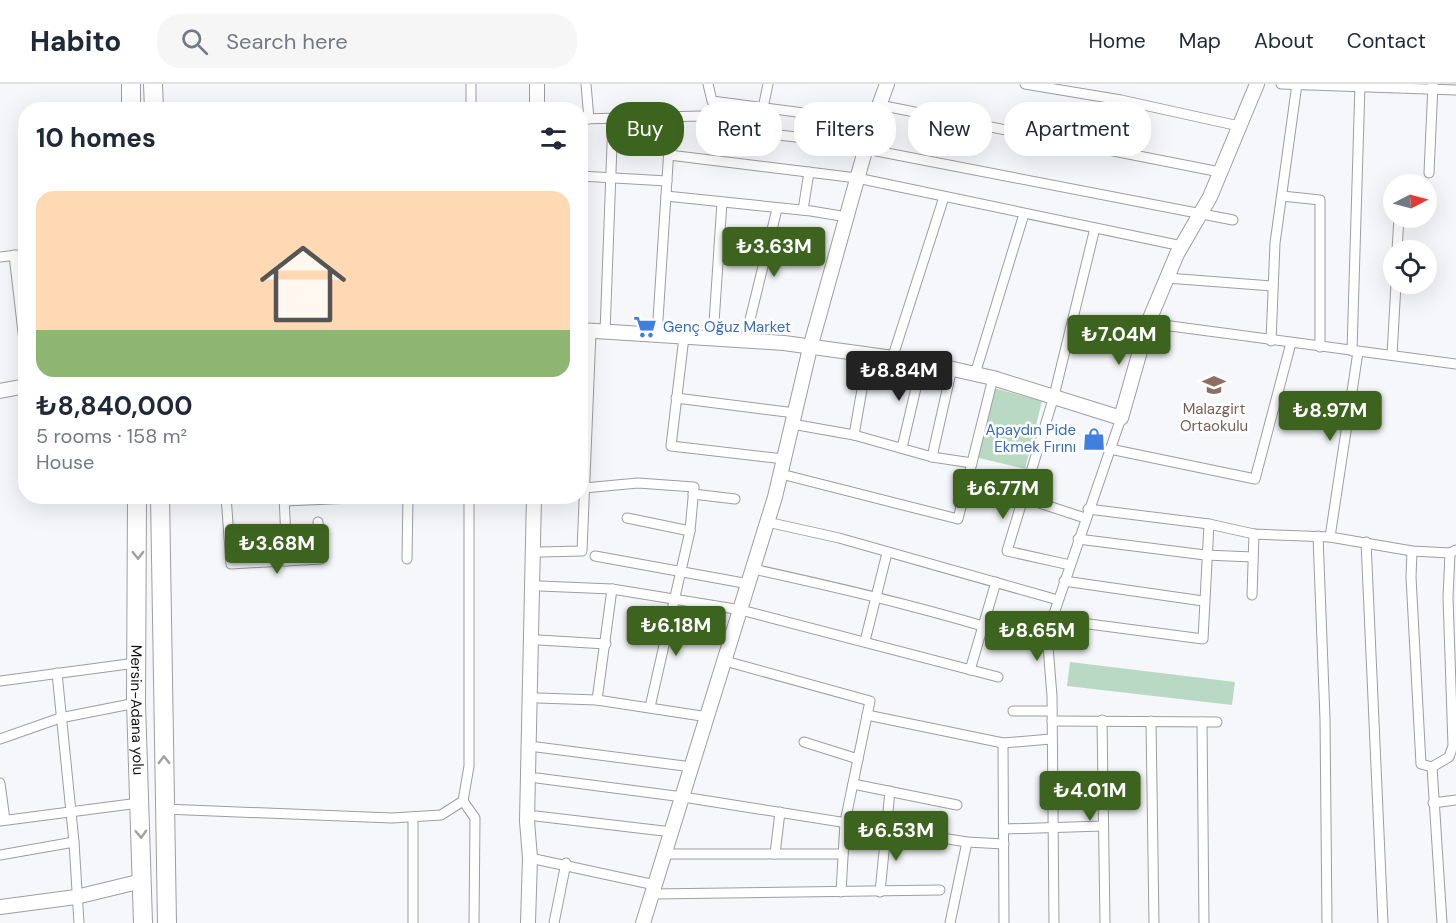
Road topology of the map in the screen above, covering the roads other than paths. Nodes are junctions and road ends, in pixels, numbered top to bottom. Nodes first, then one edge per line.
1 (131, 84) edge
2 (153, 84) edge
3 (471, 84) edge
4 (527, 84) edge
5 (537, 84) edge
6 (586, 84) edge
7 (708, 84) edge
8 (768, 84) edge
9 (887, 84) edge
10 (1026, 84) edge
11 (1257, 84) edge
12 (1281, 84) edge
13 (1298, 84) edge
14 (1360, 85) edge
15 (1433, 86) edge
16 (1456, 90) edge
17 (131, 102) edge
18 (154, 102) edge
19 (471, 102) edge
20 (528, 102) edge
21 (537, 102) edge
22 (585, 102) edge
23 (719, 102) edge
24 (764, 102) edge
25 (880, 102) edge
26 (896, 108) edge
27 (684, 117) edge
28 (606, 118) edge
29 (588, 119) edge
30 (1239, 126) junction
31 (794, 138) edge
32 (896, 153) edge
33 (612, 156) edge
34 (669, 156) edge
35 (677, 156) edge
36 (864, 156) edge
37 (809, 172) junction
38 (1220, 172) junction
39 (1429, 173) dead end
40 (588, 177) edge
41 (611, 178) junction
42 (858, 178) junction
43 (667, 181) junction
44 (666, 196) junction
45 (1282, 196) junction
46 (944, 197) junction
47 (722, 202) junction
48 (777, 209) junction
49 (803, 210) junction
50 (1024, 214) junction
51 (1200, 214) junction
52 (847, 217) junction
53 (1233, 220) dead end
54 (1095, 228) junction
55 (1182, 246) junction
56 (14, 255) junction
57 (18, 255) edge
58 (0, 257) edge
59 (1167, 278) junction
60 (1273, 286) junction
61 (18, 289) edge
62 (1395, 294) edge
63 (1148, 323) junction
64 (592, 331) edge
65 (657, 335) junction
66 (684, 337) junction
67 (713, 338) junction
68 (745, 340) junction
69 (1271, 341) junction
70 (1291, 343) junction
71 (1320, 347) junction
72 (810, 348) junction
73 (1355, 351) junction
74 (868, 355) junction
75 (1392, 355) junction
76 (892, 359) junction
77 (922, 362) junction
78 (1456, 364) edge
79 (952, 368) junction
80 (975, 374) junction
81 (993, 378) junction
82 (18, 387) edge
83 (0, 390) edge
84 (1054, 396) junction
85 (676, 398) junction
86 (588, 410) edge
87 (793, 418) junction
88 (1121, 418) junction
89 (854, 435) junction
90 (902, 448) junction
91 (1110, 449) junction
92 (932, 457) junction
93 (784, 459) junction
94 (972, 463) junction
95 (781, 474) junction
96 (588, 488) edge
97 (693, 494) junction
98 (1024, 498) junction
99 (735, 499) dead end
100 (137, 504) edge
101 (160, 504) edge
102 (227, 504) edge
103 (284, 504) edge
104 (408, 504) edge
105 (469, 504) edge
106 (534, 504) edge
107 (541, 504) edge
108 (583, 504) edge
109 (1087, 514) junction
110 (627, 518) dead end
111 (318, 522) dead end
112 (767, 522) junction
113 (1209, 524) junction
114 (690, 531) junction
115 (1254, 534) junction
116 (1318, 536) junction
117 (1330, 537) junction
118 (1078, 539) junction
119 (1366, 543) junction
120 (1412, 551) junction
121 (1453, 551) edge
122 (540, 552) junction
123 (887, 553) junction
124 (1205, 555) junction
125 (595, 556) dead end
126 (1253, 557) junction
127 (407, 559) dead end
128 (287, 561) junction
129 (1070, 565) junction
130 (753, 569) junction
131 (681, 572) junction
132 (1064, 581) junction
133 (996, 582) junction
134 (749, 584) junction
135 (540, 585) junction
136 (612, 589) junction
137 (1252, 594) dead end
138 (879, 597) junction
139 (1058, 600) junction
140 (675, 601) junction
141 (1203, 601) junction
142 (741, 610) junction
143 (1051, 619) junction
144 (982, 625) junction
145 (539, 640) junction
146 (866, 641) junction
147 (606, 644) junction
148 (1049, 647) junction
149 (725, 661) junction
150 (136, 663) junction
151 (970, 670) junction
152 (57, 673) junction
153 (998, 677) dead end
154 (0, 681) edge
155 (538, 698) junction
156 (597, 700) junction
157 (136, 703) junction
158 (650, 707) junction
159 (1013, 711) dead end
160 (867, 715) junction
161 (1052, 716) junction
162 (708, 717) junction
163 (60, 718) junction
164 (1102, 720) junction
165 (1151, 721) junction
166 (1202, 722) junction
167 (1216, 722) dead end
168 (0, 739) edge
169 (1051, 739) junction
170 (804, 742) dead end
171 (1003, 743) junction
172 (537, 747) junction
173 (858, 759) junction
174 (692, 767) junction
175 (1432, 767) junction
176 (537, 778) junction
177 (0, 783) edge
178 (853, 784) junction
179 (890, 791) junction
180 (683, 797) junction
181 (1456, 800) edge
182 (462, 801) junction
183 (139, 803) junction
184 (1433, 803) junction
185 (957, 805) dead end
186 (164, 809) junction
187 (69, 810) junction
188 (780, 812) junction
189 (413, 816) junction
190 (536, 816) junction
191 (2, 820) edge
192 (845, 822) junction
193 (1103, 826) junction
194 (1053, 828) junction
195 (885, 829) junction
196 (1005, 829) junction
197 (672, 832) junction
198 (74, 842) junction
199 (967, 842) junction
200 (1004, 844) junction
201 (664, 854) junction
202 (775, 854) junction
203 (843, 854) junction
204 (0, 855) edge
205 (530, 858) junction
206 (566, 863) junction
207 (142, 881) junction
208 (654, 890) junction
209 (940, 890) dead end
210 (841, 892) junction
211 (880, 892) junction
212 (76, 897) junction
213 (0, 906) edge
214 (79, 923) edge
215 (143, 923) edge
216 (167, 923) edge
217 (413, 923) edge
218 (474, 923) edge
219 (528, 923) edge
220 (554, 923) edge
221 (644, 923) edge
222 (950, 923) edge
223 (1004, 923) edge
224 (1054, 923) edge
225 (1105, 923) edge
226 (1154, 923) edge
227 (1204, 923) edge
228 (1328, 923) edge
229 (1383, 923) edge
230 (1442, 923) edge

1 - 17 highway
2 - 18 highway
3 - 19 street
4 - 20 main road
5 - 21 main road
6 - 22 street
7 - 23 street
8 - 24 street
9 - 25 main road
10 - 30 street
11 - 30 main road
12 - 13 street
13 - 14 street
13 - 45 street
14 - 15 street
14 - 73 street
15 - 16 street
15 - 39 street
26 - 38 street
27 - 31 street
28 - 29 street
30 - 38 main road
32 - 51 street
33 - 41 street
34 - 43 street
35 - 37 street
36 - 42 main road
37 - 42 street
37 - 49 street
38 - 51 main road
40 - 41 street
41 - 43 street
41 - 64 street
42 - 46 street
42 - 52 main road
43 - 44 street
44 - 47 street
44 - 65 street
45 - 60 street
45 - 71 street
46 - 50 street
46 - 76 street
47 - 48 street
47 - 67 street
48 - 49 street
48 - 68 street
49 - 52 street
50 - 54 street
50 - 80 street
51 - 53 street
51 - 55 main road
52 - 72 main road
54 - 55 street
54 - 84 street
55 - 59 main road
56 - 57 street
56 - 58 street
56 - 61 street
59 - 60 street
59 - 63 main road
60 - 69 street
62 - 75 street
63 - 69 street
63 - 88 main road
64 - 65 main road
64 - 86 street
65 - 66 main road
66 - 67 main road
66 - 85 street
67 - 68 main road
68 - 72 main road
69 - 70 street
70 - 71 street
70 - 91 street
71 - 73 street
72 - 74 main road
72 - 87 main road
73 - 75 street
73 - 117 street
74 - 76 main road
74 - 89 street
75 - 78 street
76 - 77 main road
77 - 79 main road
77 - 90 street
79 - 80 main road
79 - 92 street
80 - 81 main road
81 - 84 main road
81 - 94 street
82 - 83 main road
84 - 88 main road
84 - 98 street
85 - 87 street
85 - 93 street
87 - 89 street
87 - 93 main road
88 - 91 street
89 - 90 street
90 - 92 street
91 - 109 street
92 - 94 street
93 - 95 main road
94 - 95 street
95 - 112 main road
96 - 97 street
97 - 99 street
97 - 114 street
98 - 109 street
98 - 129 street
100 -> 150 highway, Mersin-Adana yolu
186 -> 101 highway, Mersin-Adana yolu
102 - 128 street
103 - 128 street
104 - 127 street
105 - 182 street
106 - 205 main road
107 - 122 main road
108 - 122 street
109 - 113 street
109 - 118 street
110 - 114 street
111 - 128 street
112 - 123 street
112 - 130 main road
113 - 115 street
113 - 124 street
114 - 131 street
115 - 116 street
115 - 126 street
116 - 117 street
116 - 228 street
117 - 119 street
118 - 124 street
118 - 129 street
119 - 120 street
119 - 229 street
120 - 121 street
120 - 175 street
121 - 175 street
122 - 135 main road
123 - 133 street
123 - 138 street
124 - 126 street
124 - 141 street
125 - 131 street
126 - 137 street
129 - 132 street
130 - 134 main road
130 - 138 street
131 - 134 street
131 - 140 street
132 - 139 street
132 - 141 street
133 - 139 street
133 - 144 street
134 - 142 main road
135 - 136 street
135 - 145 main road
136 - 140 street
136 - 147 street
138 - 144 street
138 - 146 street
139 - 143 street
140 - 142 street
140 - 158 street
141 - 143 street
142 - 146 street
142 - 149 main road
143 - 148 street
144 - 148 street
144 - 151 street
145 - 147 street
145 - 155 main road
146 - 151 street
147 - 156 street
148 - 161 street
149 - 160 street
149 - 162 main road
150 - 152 street
150 - 157 highway, Mersin-Adana yolu
151 - 153 street
152 - 154 street
152 - 163 street
155 - 156 street
155 - 172 main road
156 - 158 street
157 - 163 street
157 - 183 highway, Mersin-Adana yolu
158 - 162 street
159 - 161 street
160 - 171 street
160 - 173 street
161 - 164 street
161 - 169 street
162 - 174 main road
163 - 168 street
163 - 187 street
164 - 165 street
164 - 193 street
165 - 166 street
165 - 226 street
166 - 167 street
166 - 227 street
169 - 171 street
169 - 194 street
170 - 173 street
171 - 196 street
172 - 174 street
172 - 176 main road
173 - 178 street
174 - 180 main road
175 - 184 street
176 - 180 street
176 - 190 main road
177 - 191 street
178 - 179 street
178 - 192 street
179 - 185 street
179 - 195 street
180 - 188 street
180 - 197 main road
181 - 184 street
182 - 189 street
182 - 218 street
183 - 187 street
183 -> 207 highway, Mersin-Adana yolu
184 - 230 street
186 - 189 street
186 - 216 highway, Mersin-Adana yolu
187 - 191 street
187 - 198 street
188 - 192 street
188 - 202 street
189 - 217 street
190 - 197 street
190 - 205 main road
192 - 195 street
192 - 203 street
193 - 194 street
193 - 225 street
194 - 196 street
194 - 224 street
195 - 199 street
195 - 211 street
196 - 200 street
197 - 201 main road
198 - 204 street
198 - 212 street
199 - 200 street
199 - 222 street
200 - 223 street
201 - 202 street
201 - 208 main road
202 - 203 street
203 - 210 street
205 - 206 street
205 - 219 main road
206 - 208 street
206 - 220 street
207 - 212 main road
207 - 215 highway, Mersin-Adana yolu
208 - 210 street
208 - 221 main road
209 - 211 street
210 - 211 street
212 - 213 main road
212 - 214 street

